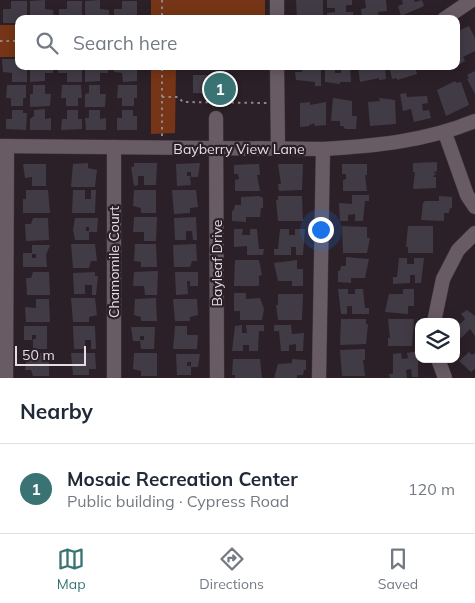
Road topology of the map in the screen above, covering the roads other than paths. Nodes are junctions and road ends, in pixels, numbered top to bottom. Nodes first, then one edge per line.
1 (276, 0) edge
2 (472, 0) edge
3 (475, 5) edge
4 (277, 15) edge
5 (450, 15) edge
6 (277, 70) edge
7 (216, 118) dead end
8 (475, 121) edge
9 (446, 133) junction
10 (3, 146) edge
11 (114, 147) junction
12 (216, 149) junction
13 (278, 149) junction
14 (323, 150) junction
15 (475, 207) edge
16 (475, 233) edge
17 (435, 318) edge
18 (440, 363) edge
19 (6, 378) edge
20 (114, 378) edge
21 (217, 378) edge
22 (319, 378) edge
23 (446, 378) edge

1 - 4 street
2 - 3 street
2 - 5 street
6 - 13 street
7 - 12 street, Bayleaf Drive
8 - 9 street, Bayberry View Lane
9 - 14 street, Bayberry View Lane
9 - 15 street
10 - 11 street, Bayberry View Lane
10 - 19 street
11 - 12 street, Bayberry View Lane
11 - 20 street, Chamomile Court
12 - 13 street, Bayberry View Lane
12 - 21 street, Bayleaf Drive
13 - 14 street, Bayberry View Lane
14 - 22 street
16 - 17 street
18 - 23 street

